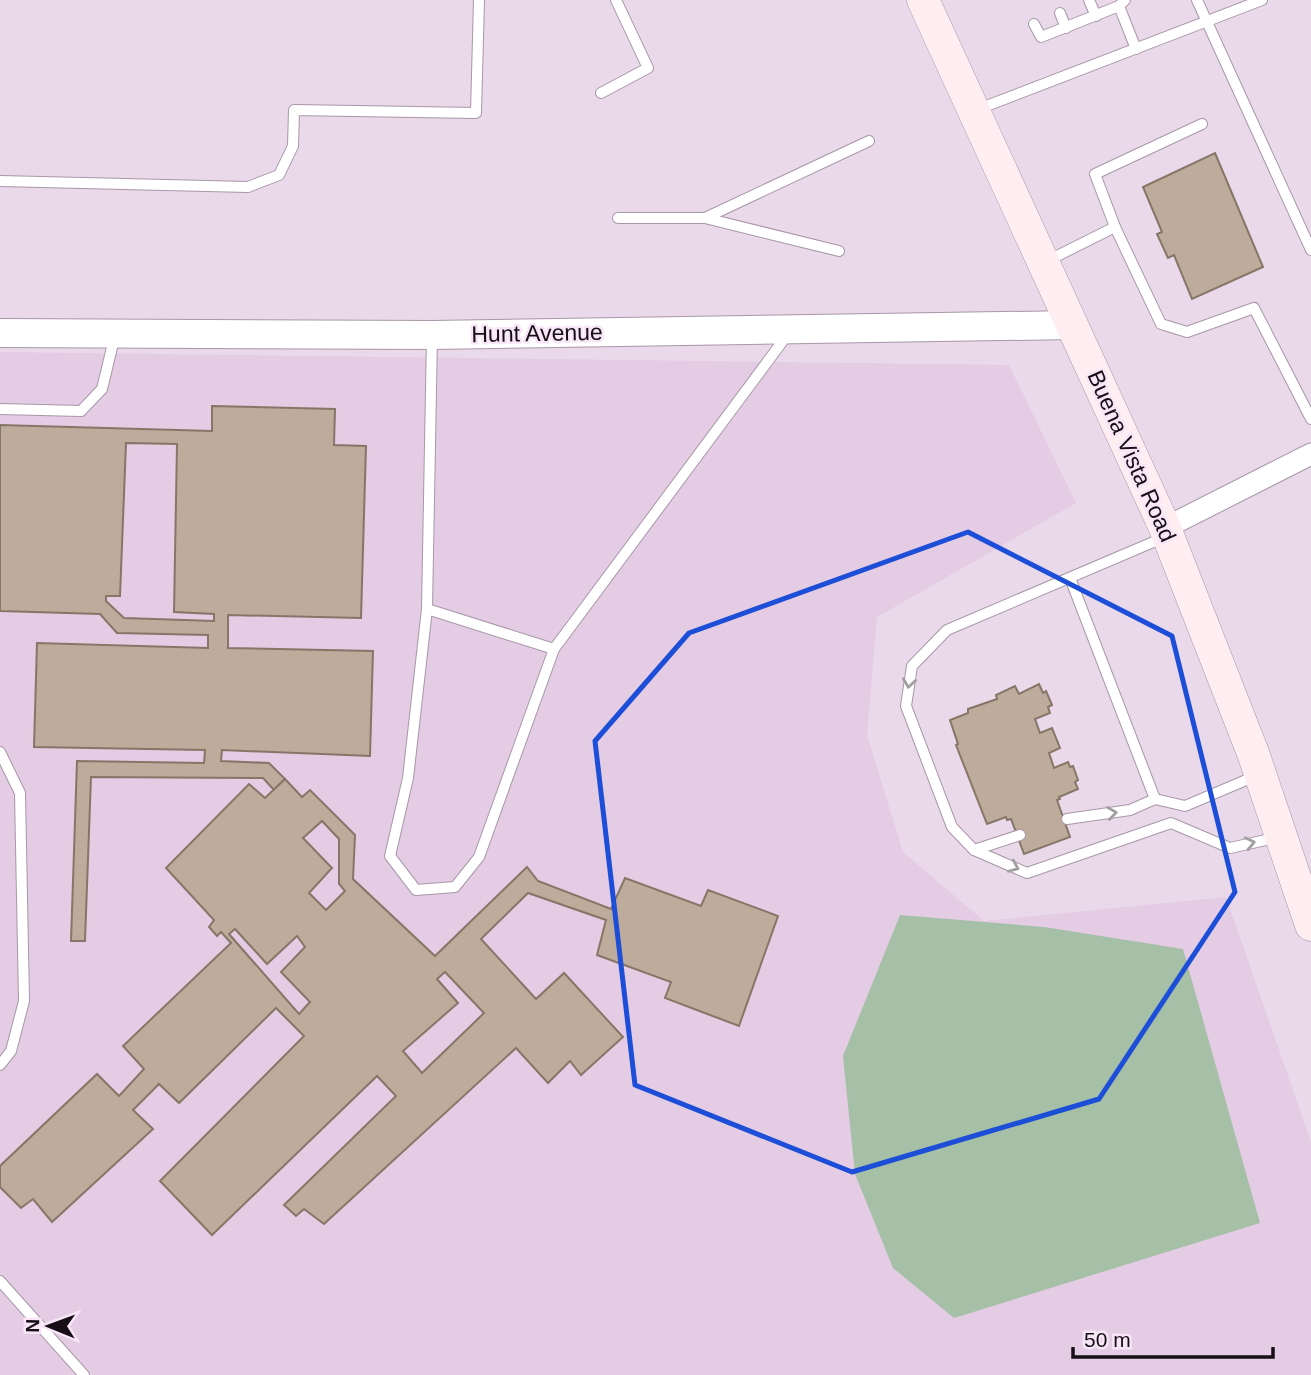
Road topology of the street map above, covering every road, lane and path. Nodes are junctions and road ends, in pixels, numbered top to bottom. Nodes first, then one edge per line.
1 (479, 0) edge
2 (616, 0) edge
3 (923, 0) edge
4 (1089, 0) edge
5 (1197, 0) edge
6 (1262, 0) edge
7 (1122, 3) edge
8 (1060, 13) dead end
9 (1096, 16) junction
10 (1206, 22) junction
11 (1034, 23) dead end
12 (1066, 28) junction
13 (1136, 48) junction
14 (601, 93) dead end
15 (974, 111) junction
16 (1202, 124) dead end
17 (869, 141) dead end
18 (0, 181) edge
19 (618, 218) dead end
20 (705, 218) junction
21 (1115, 227) junction
22 (1311, 250) edge
23 (839, 251) dead end
24 (1044, 262) junction
25 (1073, 325) junction
26 (792, 329) junction
27 (0, 333) edge
28 (115, 335) junction
29 (432, 335) junction
30 (0, 408) edge
31 (1311, 419) edge
32 (1311, 454) edge
33 (1167, 532) junction
34 (1070, 578) junction
35 (427, 609) junction
36 (554, 649) junction
37 (0, 752) edge
38 (1261, 774) junction
39 (1155, 799) junction
40 (1067, 819) dead end
41 (1020, 835) dead end
42 (1282, 836) junction
43 (974, 850) junction
44 (1311, 925) edge
45 (0, 1065) edge
46 (0, 1281) edge
47 (84, 1375) edge

1 - 18 lane
2 - 14 lane
3 - 15 main road, Buena Vista Road
4 - 9 lane
5 - 10 lane
6 - 10 lane
7 - 9 lane
7 - 13 lane
8 - 12 lane
9 - 12 lane
10 - 13 lane
10 - 22 lane
11 - 12 lane
13 - 15 lane
15 - 24 main road, Buena Vista Road
16 - 21 lane
17 - 20 lane
19 - 20 lane
20 - 23 lane
21 - 24 lane
21 - 31 lane
24 - 25 main road, Buena Vista Road
25 - 26 street, Hunt Avenue
25 - 33 main road, Buena Vista Road
26 - 29 street, Hunt Avenue
26 - 36 lane
27 - 28 street, Hunt Avenue
28 - 29 street, Hunt Avenue
28 - 30 lane
29 - 35 lane
32 - 33 street
33 - 34 lane
33 - 38 main road, Buena Vista Road
34 - 39 lane
34 -> 43 lane
35 - 36 lane
35 - 36 lane
37 - 45 lane
38 - 39 lane
38 - 42 main road, Buena Vista Road
40 -> 39 lane
41 - 43 lane
43 -> 42 lane
42 - 44 main road, Buena Vista Road
46 - 47 lane

